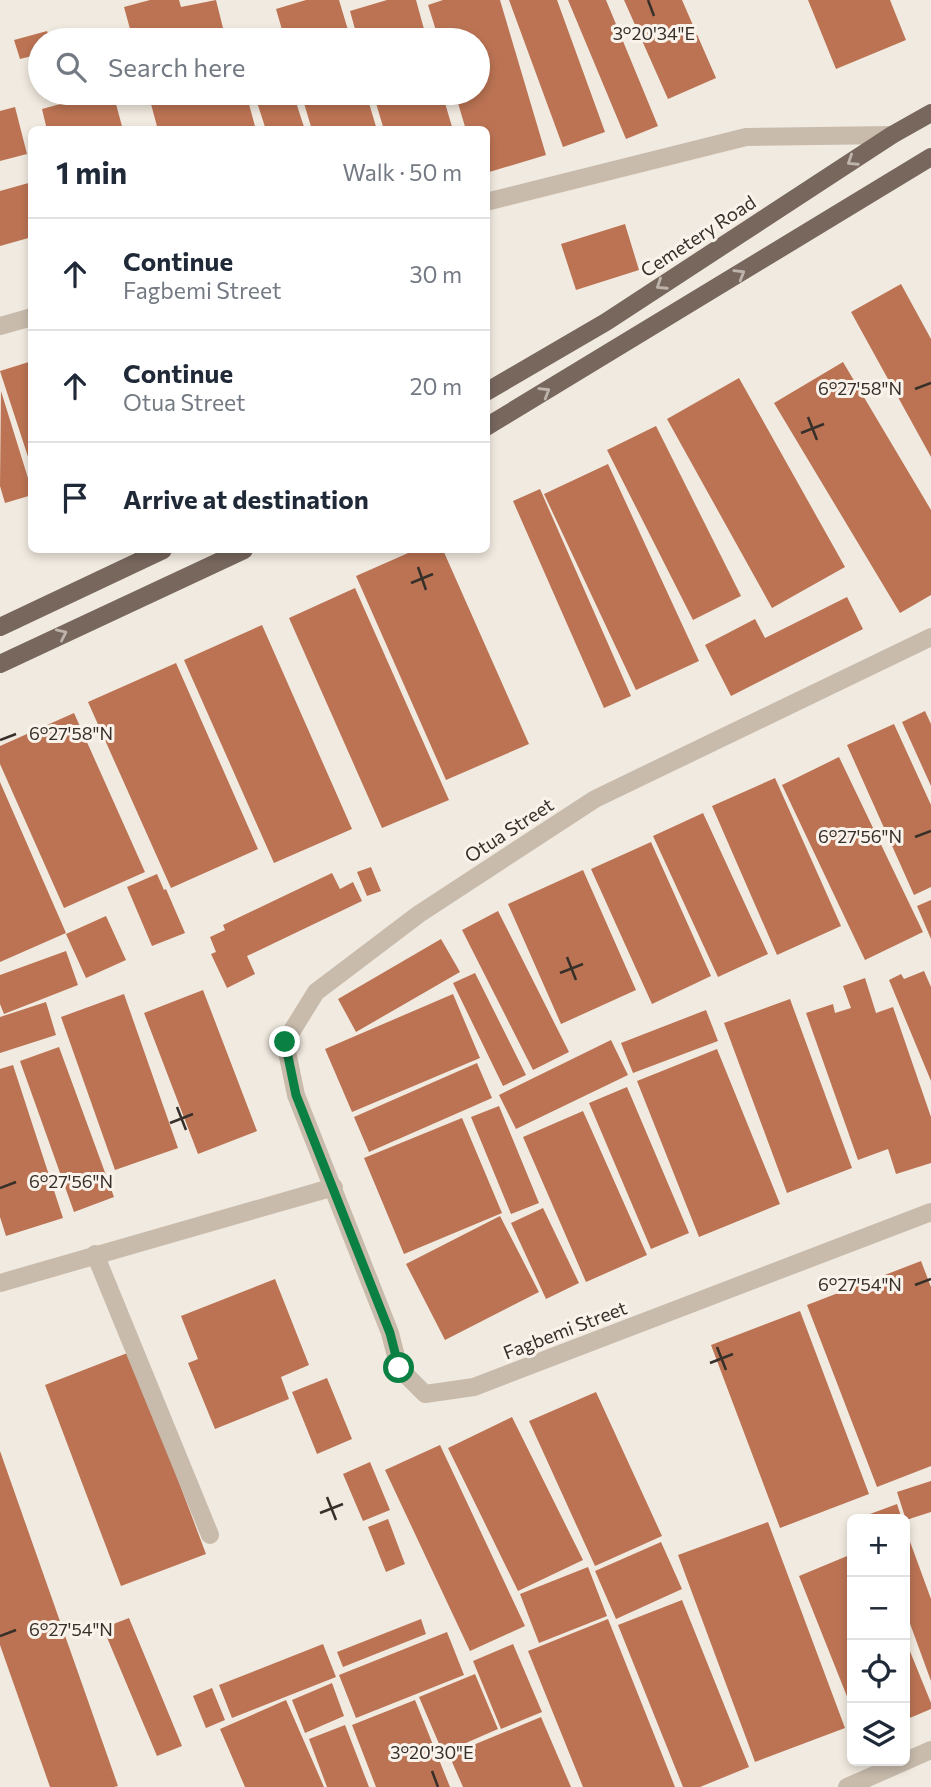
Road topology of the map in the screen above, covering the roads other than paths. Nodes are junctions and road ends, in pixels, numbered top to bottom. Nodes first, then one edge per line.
1 (931, 113) edge
2 (892, 135) junction
3 (931, 158) edge
4 (490, 201) edge
5 (28, 318) edge
6 (0, 326) edge
7 (490, 390) edge
8 (490, 425) edge
9 (157, 553) edge
10 (238, 553) edge
11 (0, 627) edge
12 (931, 637) edge
13 (0, 664) edge
14 (334, 1187) junction
15 (931, 1212) edge
16 (95, 1254) junction
17 (0, 1283) edge
18 (209, 1535) dead end
19 (931, 1750) edge
20 (847, 1787) edge

1 - 2 main road, Cemetery Road
2 - 4 street
2 -> 7 main road, Cemetery Road
8 -> 3 main road
5 - 6 street
9 - 11 main road
13 -> 10 main road
12 - 14 street, Otua Street
14 - 15 street, Fagbemi Street
14 - 16 street
16 - 17 street
16 - 18 street
19 - 20 street

